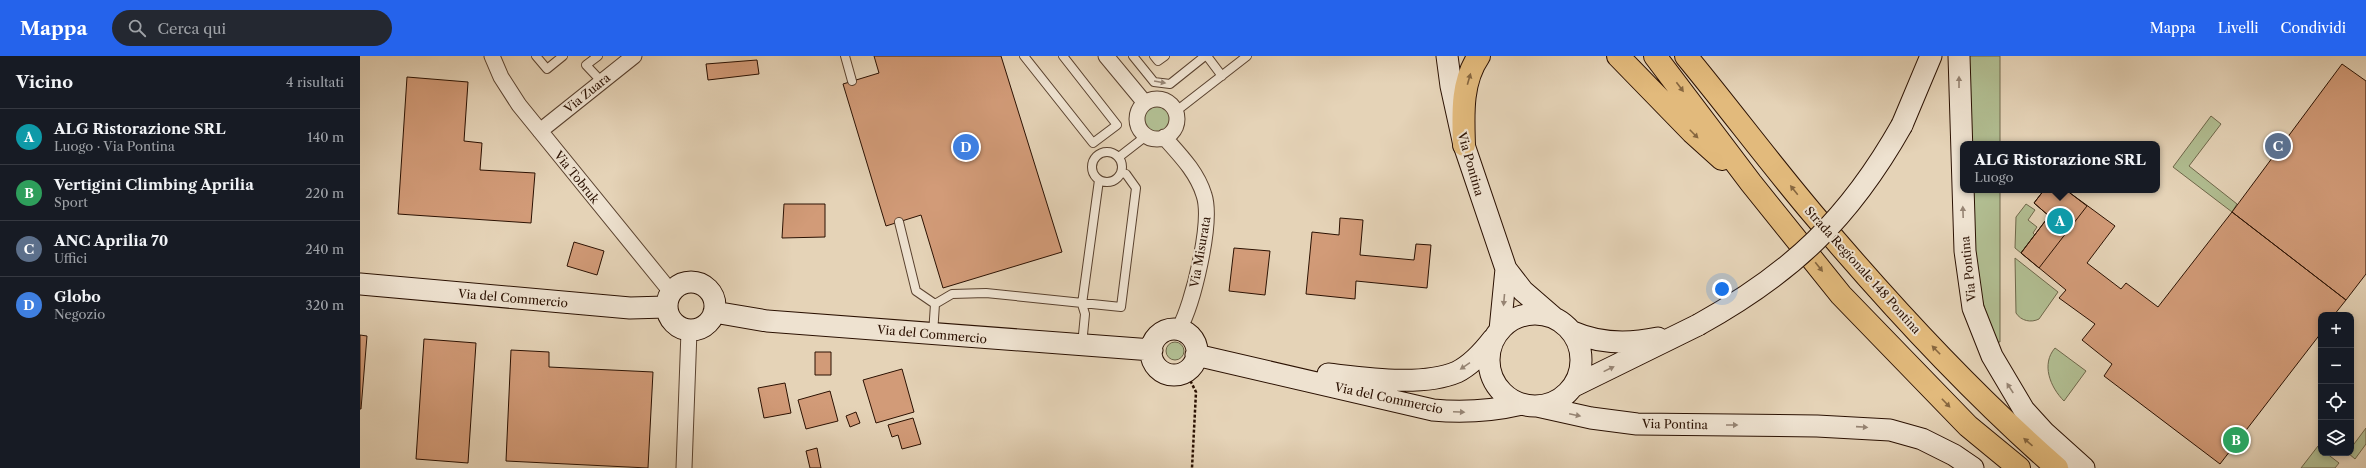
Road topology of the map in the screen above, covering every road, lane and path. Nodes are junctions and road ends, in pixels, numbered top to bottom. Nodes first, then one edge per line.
1 (492, 56) edge
2 (536, 56) edge
3 (563, 56) edge
4 (598, 56) edge
5 (634, 56) edge
6 (845, 56) edge
7 (1024, 56) edge
8 (1063, 56) edge
9 (1106, 56) edge
10 (1133, 56) edge
11 (1154, 56) edge
12 (1165, 56) edge
13 (1206, 56) edge
14 (1247, 56) edge
15 (1447, 56) edge
16 (1479, 56) edge
17 (1618, 56) edge
18 (1656, 56) edge
19 (1686, 56) edge
20 (1691, 56) edge
21 (1930, 56) edge
22 (1959, 56) edge
23 (1222, 76) junction
24 (852, 81) dead end
25 (602, 82) junction
26 (1713, 89) junction
27 (1144, 103) junction
28 (1175, 112) junction
29 (540, 131) junction
30 (1146, 136) junction
31 (1164, 137) junction
32 (1962, 141) edge
33 (1093, 143) junction
34 (1464, 145) junction
35 (1102, 152) junction
36 (1119, 157) junction
37 (1122, 173) junction
38 (1099, 180) junction
39 (1751, 183) junction
40 (1963, 193) edge
41 (899, 222) dead end
42 (1506, 269) junction
43 (360, 284) edge
44 (669, 300) junction
45 (935, 304) junction
46 (1082, 304) junction
47 (714, 312) junction
48 (1554, 317) junction
49 (1698, 325) junction
50 (1179, 329) junction
51 (689, 331) junction
52 (1573, 332) junction
53 (933, 334) junction
54 (1497, 335) junction
55 (1082, 346) junction
56 (1152, 350) junction
57 (1191, 363) junction
58 (1257, 368) junction
59 (1574, 386) junction
60 (1529, 405) junction
61 (684, 468) edge
62 (1192, 468) edge
63 (1973, 468) edge
64 (2019, 468) edge
65 (2057, 468) edge
66 (2084, 468) edge

1 - 29 street, Via Tobruk
2 - 3 lane
4 - 25 lane
5 - 25 street, Via Zuara
6 - 24 lane
7 - 33 lane
8 - 33 lane
9 - 27 street
10 -> 13 lane
11 - 12 lane
13 - 23 lane
14 - 23 lane
15 - 34 street, Via Pontina
34 -> 16 highway
17 -> 39 highway
18 -> 39 highway
19 - 26 highway, Strada Regionale 148 Pontina
20 - 26 highway
21 - 49 street, bridge
32 -> 22 street, Via Pontina
23 - 28 lane
25 - 29 street, Via Zuara
65 -> 26 highway, Strada Regionale 148 Pontina
27 - 28 street
27 - 30 street
28 - 31 street
29 - 44 street, Via Tobruk
30 - 31 street
30 - 36 lane
31 - 50 street, Via Misurata
33 - 35 lane
34 - 42 street, Via Pontina
35 - 36 lane
35 - 38 lane
36 - 37 lane
37 - 38 lane
37 - 46 lane
38 - 46 lane
39 -> 64 highway
66 -> 40 street, Via Pontina
41 - 45 lane
42 - 48 street, Via Pontina
42 -> 54 street, Via Pontina
43 - 44 street, Via del Commercio
44 - 47 street
44 - 51 street
45 - 46 lane
45 - 53 lane
46 - 55 lane
47 - 51 street
47 - 53 street, Via del Commercio
48 - 52 street
48 - 54 street
49 - 52 street
59 -> 49 street
50 - 56 street
50 - 57 street
51 - 61 street
52 - 59 street
53 - 55 street, Via del Commercio
54 -> 58 street, Via del Commercio
54 - 60 street
55 - 56 street, Via del Commercio
56 - 57 street
57 - 58 street, Via del Commercio
57 - 62 path
58 -> 60 street, Via del Commercio
59 - 60 street
60 -> 63 street, Via Pontina

